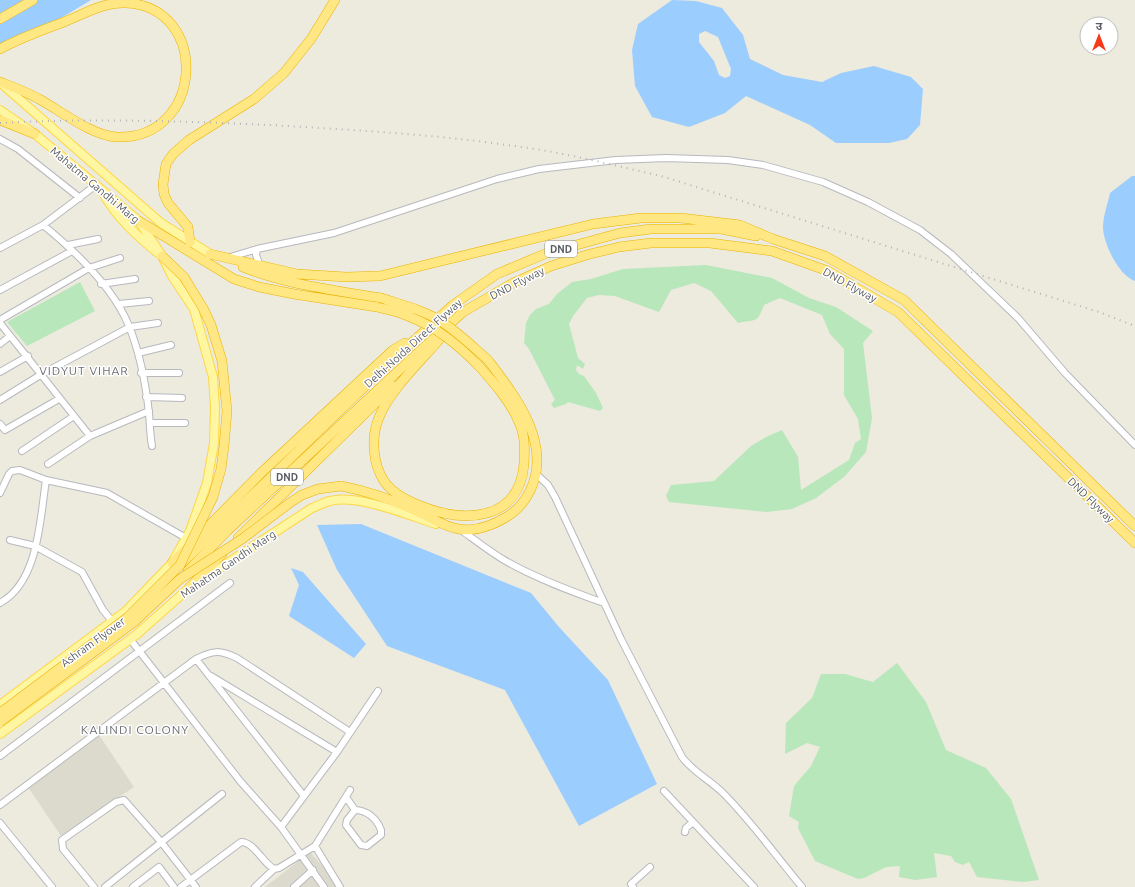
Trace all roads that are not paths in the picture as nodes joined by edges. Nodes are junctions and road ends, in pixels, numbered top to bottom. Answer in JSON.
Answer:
{"nodes":[{"id":1,"x":33,"y":0,"type":"edge"},
{"id":2,"x":335,"y":0,"type":"edge"},
{"id":3,"x":0,"y":19,"type":"edge"},
{"id":4,"x":0,"y":50,"type":"edge"},
{"id":5,"x":0,"y":82,"type":"edge"},
{"id":6,"x":0,"y":110,"type":"edge"},
{"id":7,"x":0,"y":120,"type":"edge"},
{"id":8,"x":35,"y":134,"type":"junction"},
{"id":9,"x":0,"y":139,"type":"edge"},
{"id":10,"x":99,"y":187,"type":"junction"},
{"id":11,"x":80,"y":198,"type":"junction"},
{"id":12,"x":139,"y":221,"type":"junction"},
{"id":13,"x":42,"y":225,"type":"junction"},
{"id":14,"x":98,"y":239,"type":"dead end"},
{"id":15,"x":773,"y":239,"type":"junction"},
{"id":16,"x":190,"y":242,"type":"junction"},
{"id":17,"x":68,"y":245,"type":"junction"},
{"id":18,"x":0,"y":248,"type":"edge"},
{"id":19,"x":257,"y":249,"type":"junction"},
{"id":20,"x":72,"y":251,"type":"junction"},
{"id":21,"x":210,"y":254,"type":"junction"},
{"id":22,"x":162,"y":256,"type":"junction"},
{"id":23,"x":120,"y":258,"type":"dead end"},
{"id":24,"x":227,"y":258,"type":"junction"},
{"id":25,"x":260,"y":266,"type":"junction"},
{"id":26,"x":89,"y":268,"type":"junction"},
{"id":27,"x":135,"y":279,"type":"dead end"},
{"id":28,"x":101,"y":284,"type":"junction"},
{"id":29,"x":0,"y":290,"type":"edge"},
{"id":30,"x":149,"y":301,"type":"dead end"},
{"id":31,"x":379,"y":303,"type":"junction"},
{"id":32,"x":119,"y":304,"type":"junction"},
{"id":33,"x":463,"y":312,"type":"junction"},
{"id":34,"x":0,"y":322,"type":"edge"},
{"id":35,"x":158,"y":323,"type":"dead end"},
{"id":36,"x":130,"y":327,"type":"junction"},
{"id":37,"x":422,"y":334,"type":"junction"},
{"id":38,"x":10,"y":336,"type":"junction"},
{"id":39,"x":0,"y":344,"type":"edge"},
{"id":40,"x":171,"y":345,"type":"dead end"},
{"id":41,"x":138,"y":353,"type":"junction"},
{"id":42,"x":28,"y":356,"type":"junction"},
{"id":43,"x":425,"y":356,"type":"junction"},
{"id":44,"x":0,"y":372,"type":"edge"},
{"id":45,"x":141,"y":373,"type":"junction"},
{"id":46,"x":179,"y":373,"type":"dead end"},
{"id":47,"x":42,"y":374,"type":"junction"},
{"id":48,"x":146,"y":397,"type":"junction"},
{"id":49,"x":182,"y":398,"type":"dead end"},
{"id":50,"x":59,"y":399,"type":"junction"},
{"id":51,"x":0,"y":400,"type":"edge"},
{"id":52,"x":149,"y":412,"type":"junction"},
{"id":53,"x":74,"y":416,"type":"junction"},
{"id":54,"x":150,"y":423,"type":"junction"},
{"id":55,"x":185,"y":423,"type":"dead end"},
{"id":56,"x":0,"y":424,"type":"edge"},
{"id":57,"x":90,"y":436,"type":"junction"},
{"id":58,"x":1135,"y":445,"type":"edge"},
{"id":59,"x":152,"y":446,"type":"dead end"},
{"id":60,"x":22,"y":451,"type":"dead end"},
{"id":61,"x":48,"y":464,"type":"dead end"},
{"id":62,"x":535,"y":473,"type":"junction"},
{"id":63,"x":46,"y":480,"type":"junction"},
{"id":64,"x":2,"y":482,"type":"edge"},
{"id":65,"x":0,"y":493,"type":"edge"},
{"id":66,"x":443,"y":525,"type":"junction"},
{"id":67,"x":1135,"y":526,"type":"edge"},
{"id":68,"x":461,"y":530,"type":"junction"},
{"id":69,"x":186,"y":538,"type":"junction"},
{"id":70,"x":10,"y":540,"type":"dead end"},
{"id":71,"x":1135,"y":543,"type":"edge"},
{"id":72,"x":35,"y":546,"type":"junction"},
{"id":73,"x":176,"y":564,"type":"junction"},
{"id":74,"x":180,"y":579,"type":"junction"},
{"id":75,"x":230,"y":583,"type":"dead end"},
{"id":76,"x":189,"y":588,"type":"junction"},
{"id":77,"x":0,"y":603,"type":"edge"},
{"id":78,"x":604,"y":603,"type":"junction"},
{"id":79,"x":112,"y":621,"type":"junction"},
{"id":80,"x":130,"y":639,"type":"junction"},
{"id":81,"x":139,"y":652,"type":"junction"},
{"id":82,"x":196,"y":659,"type":"junction"},
{"id":83,"x":208,"y":674,"type":"junction"},
{"id":84,"x":164,"y":683,"type":"junction"},
{"id":85,"x":378,"y":690,"type":"dead end"},
{"id":86,"x":16,"y":693,"type":"junction"},
{"id":87,"x":0,"y":705,"type":"edge"},
{"id":88,"x":30,"y":712,"type":"junction"},
{"id":89,"x":0,"y":713,"type":"edge"},
{"id":90,"x":0,"y":722,"type":"edge"},
{"id":91,"x":350,"y":732,"type":"junction"},
{"id":92,"x":0,"y":734,"type":"edge"},
{"id":93,"x":337,"y":752,"type":"junction"},
{"id":94,"x":0,"y":756,"type":"edge"},
{"id":95,"x":350,"y":790,"type":"dead end"},
{"id":96,"x":664,"y":791,"type":"dead end"},
{"id":97,"x":222,"y":794,"type":"dead end"},
{"id":98,"x":304,"y":796,"type":"junction"},
{"id":99,"x":346,"y":797,"type":"junction"},
{"id":100,"x":0,"y":805,"type":"edge"},
{"id":101,"x":355,"y":810,"type":"junction"},
{"id":102,"x":693,"y":822,"type":"junction"},
{"id":103,"x":0,"y":823,"type":"edge"},
{"id":104,"x":281,"y":827,"type":"junction"},
{"id":105,"x":685,"y":832,"type":"dead end"},
{"id":106,"x":162,"y":843,"type":"junction"},
{"id":107,"x":315,"y":846,"type":"junction"},
{"id":108,"x":301,"y":854,"type":"junction"},
{"id":109,"x":650,"y":867,"type":"dead end"},
{"id":110,"x":274,"y":869,"type":"junction"},
{"id":111,"x":313,"y":870,"type":"junction"},
{"id":112,"x":190,"y":880,"type":"junction"},
{"id":113,"x":52,"y":887,"type":"edge"},
{"id":114,"x":94,"y":887,"type":"edge"},
{"id":115,"x":105,"y":887,"type":"edge"},
{"id":116,"x":133,"y":887,"type":"edge"},
{"id":117,"x":174,"y":887,"type":"edge"},
{"id":118,"x":181,"y":887,"type":"edge"},
{"id":119,"x":196,"y":887,"type":"edge"},
{"id":120,"x":255,"y":887,"type":"edge"},
{"id":121,"x":294,"y":887,"type":"edge"},
{"id":122,"x":324,"y":887,"type":"edge"},
{"id":123,"x":340,"y":887,"type":"edge"},
{"id":124,"x":633,"y":887,"type":"edge"},
{"id":125,"x":754,"y":887,"type":"edge"},
{"id":126,"x":802,"y":887,"type":"edge"}],
"edges":[{"from":1,"to":3,"type":"highway"},
{"from":2,"to":16,"type":"highway"},
{"from":4,"to":5,"type":"highway"},
{"from":5,"to":16,"type":"main road","name":"Mahatma Gandhi Marg"},
{"from":6,"to":8,"type":"main road","name":"Mahatma Gandhi Marg"},
{"from":7,"to":8,"type":"highway"},
{"from":8,"to":10,"type":"main road","name":"Mahatma Gandhi Marg"},
{"from":9,"to":11,"type":"street"},
{"from":10,"to":11,"type":"street"},
{"from":10,"to":12,"type":"main road","name":"Mahatma Gandhi Marg"},
{"from":10,"to":22,"type":"main road"},
{"from":11,"to":13,"type":"street"},
{"from":12,"to":22,"type":"main road","name":"Mahatma Gandhi Marg"},
{"from":12,"to":31,"type":"highway"},
{"from":13,"to":17,"type":"street"},
{"from":13,"to":18,"type":"street"},
{"from":14,"to":17,"type":"street"},
{"from":15,"to":25,"type":"highway"},
{"from":15,"to":37,"type":"highway","name":"Delhi-Noida Direct Flyway","number":"DND"},
{"from":15,"to":67,"type":"highway","name":"DND Flyway"},
{"from":16,"to":21,"type":"main road","name":"Mahatma Gandhi Marg"},
{"from":17,"to":20,"type":"street"},
{"from":19,"to":24,"type":"street"},
{"from":19,"to":25,"type":"street"},
{"from":19,"to":58,"type":"street"},
{"from":20,"to":26,"type":"street"},
{"from":20,"to":29,"type":"street"},
{"from":21,"to":24,"type":"highway"},
{"from":21,"to":31,"type":"highway"},
{"from":22,"to":69,"type":"main road","name":"Mahatma Gandhi Marg"},
{"from":22,"to":73,"type":"highway","bridge":true},
{"from":23,"to":26,"type":"street"},
{"from":24,"to":25,"type":"highway"},
{"from":26,"to":28,"type":"street"},
{"from":26,"to":34,"type":"street"},
{"from":27,"to":28,"type":"street"},
{"from":28,"to":32,"type":"street"},
{"from":30,"to":32,"type":"street"},
{"from":31,"to":43,"type":"highway","bridge":true},
{"from":31,"to":62,"type":"highway","bridge":true},
{"from":32,"to":36,"type":"street"},
{"from":33,"to":43,"type":"highway"},
{"from":33,"to":71,"type":"highway","name":"DND Flyway"},
{"from":33,"to":74,"type":"highway","name":"Delhi-Noida Direct Flyway","number":"DND","bridge":true},
{"from":34,"to":38,"type":"street"},
{"from":35,"to":36,"type":"street"},
{"from":36,"to":41,"type":"street"},
{"from":36,"to":47,"type":"street"},
{"from":37,"to":73,"type":"highway","name":"Delhi-Noida Direct Flyway","number":"DND"},
{"from":37,"to":73,"type":"highway"},
{"from":38,"to":39,"type":"street"},
{"from":38,"to":42,"type":"street"},
{"from":40,"to":41,"type":"street"},
{"from":41,"to":45,"type":"street"},
{"from":42,"to":44,"type":"street"},
{"from":42,"to":47,"type":"street"},
{"from":43,"to":76,"type":"highway"},
{"from":45,"to":46,"type":"street"},
{"from":45,"to":48,"type":"street"},
{"from":47,"to":50,"type":"street"},
{"from":47,"to":51,"type":"street"},
{"from":48,"to":49,"type":"street"},
{"from":48,"to":52,"type":"street"},
{"from":50,"to":53,"type":"street"},
{"from":50,"to":56,"type":"street"},
{"from":52,"to":54,"type":"street"},
{"from":52,"to":57,"type":"street"},
{"from":53,"to":57,"type":"street"},
{"from":53,"to":60,"type":"street"},
{"from":54,"to":55,"type":"street"},
{"from":54,"to":59,"type":"street"},
{"from":57,"to":61,"type":"street"},
{"from":62,"to":68,"type":"highway"},
{"from":62,"to":78,"type":"street"},
{"from":63,"to":64,"type":"street"},
{"from":63,"to":69,"type":"street"},
{"from":63,"to":72,"type":"street"},
{"from":64,"to":65,"type":"street"},
{"from":66,"to":68,"type":"highway"},
{"from":66,"to":74,"type":"highway","bridge":true},
{"from":66,"to":76,"type":"main road","name":"Mahatma Gandhi Marg"},
{"from":68,"to":78,"type":"street"},
{"from":69,"to":73,"type":"main road","name":"Mahatma Gandhi Marg"},
{"from":70,"to":72,"type":"street"},
{"from":72,"to":77,"type":"street"},
{"from":72,"to":79,"type":"street"},
{"from":73,"to":79,"type":"main road","name":"Mahatma Gandhi Marg"},
{"from":73,"to":89,"type":"highway","name":"Ashram Flyover","bridge":true},
{"from":74,"to":90,"type":"highway","name":"Ashram Flyover","bridge":true},
{"from":75,"to":81,"type":"street"},
{"from":76,"to":80,"type":"main road","name":"Mahatma Gandhi Marg"},
{"from":78,"to":126,"type":"street"},
{"from":79,"to":86,"type":"main road","name":"Mahatma Gandhi Marg"},
{"from":80,"to":81,"type":"street"},
{"from":80,"to":88,"type":"main road","name":"Mahatma Gandhi Marg"},
{"from":81,"to":84,"type":"street"},
{"from":81,"to":94,"type":"street"},
{"from":82,"to":83,"type":"street"},
{"from":82,"to":84,"type":"street"},
{"from":82,"to":91,"type":"street"},
{"from":83,"to":93,"type":"street"},
{"from":83,"to":98,"type":"street"},
{"from":84,"to":100,"type":"street"},
{"from":84,"to":104,"type":"street"},
{"from":85,"to":91,"type":"street"},
{"from":86,"to":87,"type":"main road","name":"Mahatma Gandhi Marg"},
{"from":86,"to":88,"type":"main road"},
{"from":88,"to":92,"type":"main road","name":"Mahatma Gandhi Marg"},
{"from":91,"to":93,"type":"street"},
{"from":93,"to":98,"type":"street"},
{"from":95,"to":99,"type":"street"},
{"from":96,"to":102,"type":"street"},
{"from":97,"to":106,"type":"street"},
{"from":98,"to":104,"type":"street"},
{"from":99,"to":101,"type":"street"},
{"from":99,"to":107,"type":"street"},
{"from":101,"to":101,"type":"street"},
{"from":102,"to":105,"type":"street"},
{"from":102,"to":125,"type":"street"},
{"from":103,"to":113,"type":"street"},
{"from":104,"to":108,"type":"street"},
{"from":106,"to":112,"type":"street"},
{"from":106,"to":114,"type":"street"},
{"from":106,"to":115,"type":"street"},
{"from":107,"to":108,"type":"street"},
{"from":107,"to":123,"type":"street"},
{"from":108,"to":110,"type":"street"},
{"from":108,"to":111,"type":"street"},
{"from":109,"to":124,"type":"street"},
{"from":110,"to":112,"type":"street"},
{"from":110,"to":120,"type":"street"},
{"from":111,"to":121,"type":"street"},
{"from":111,"to":122,"type":"street"},
{"from":112,"to":118,"type":"street"},
{"from":112,"to":119,"type":"street"},
{"from":116,"to":117,"type":"street"}]}
